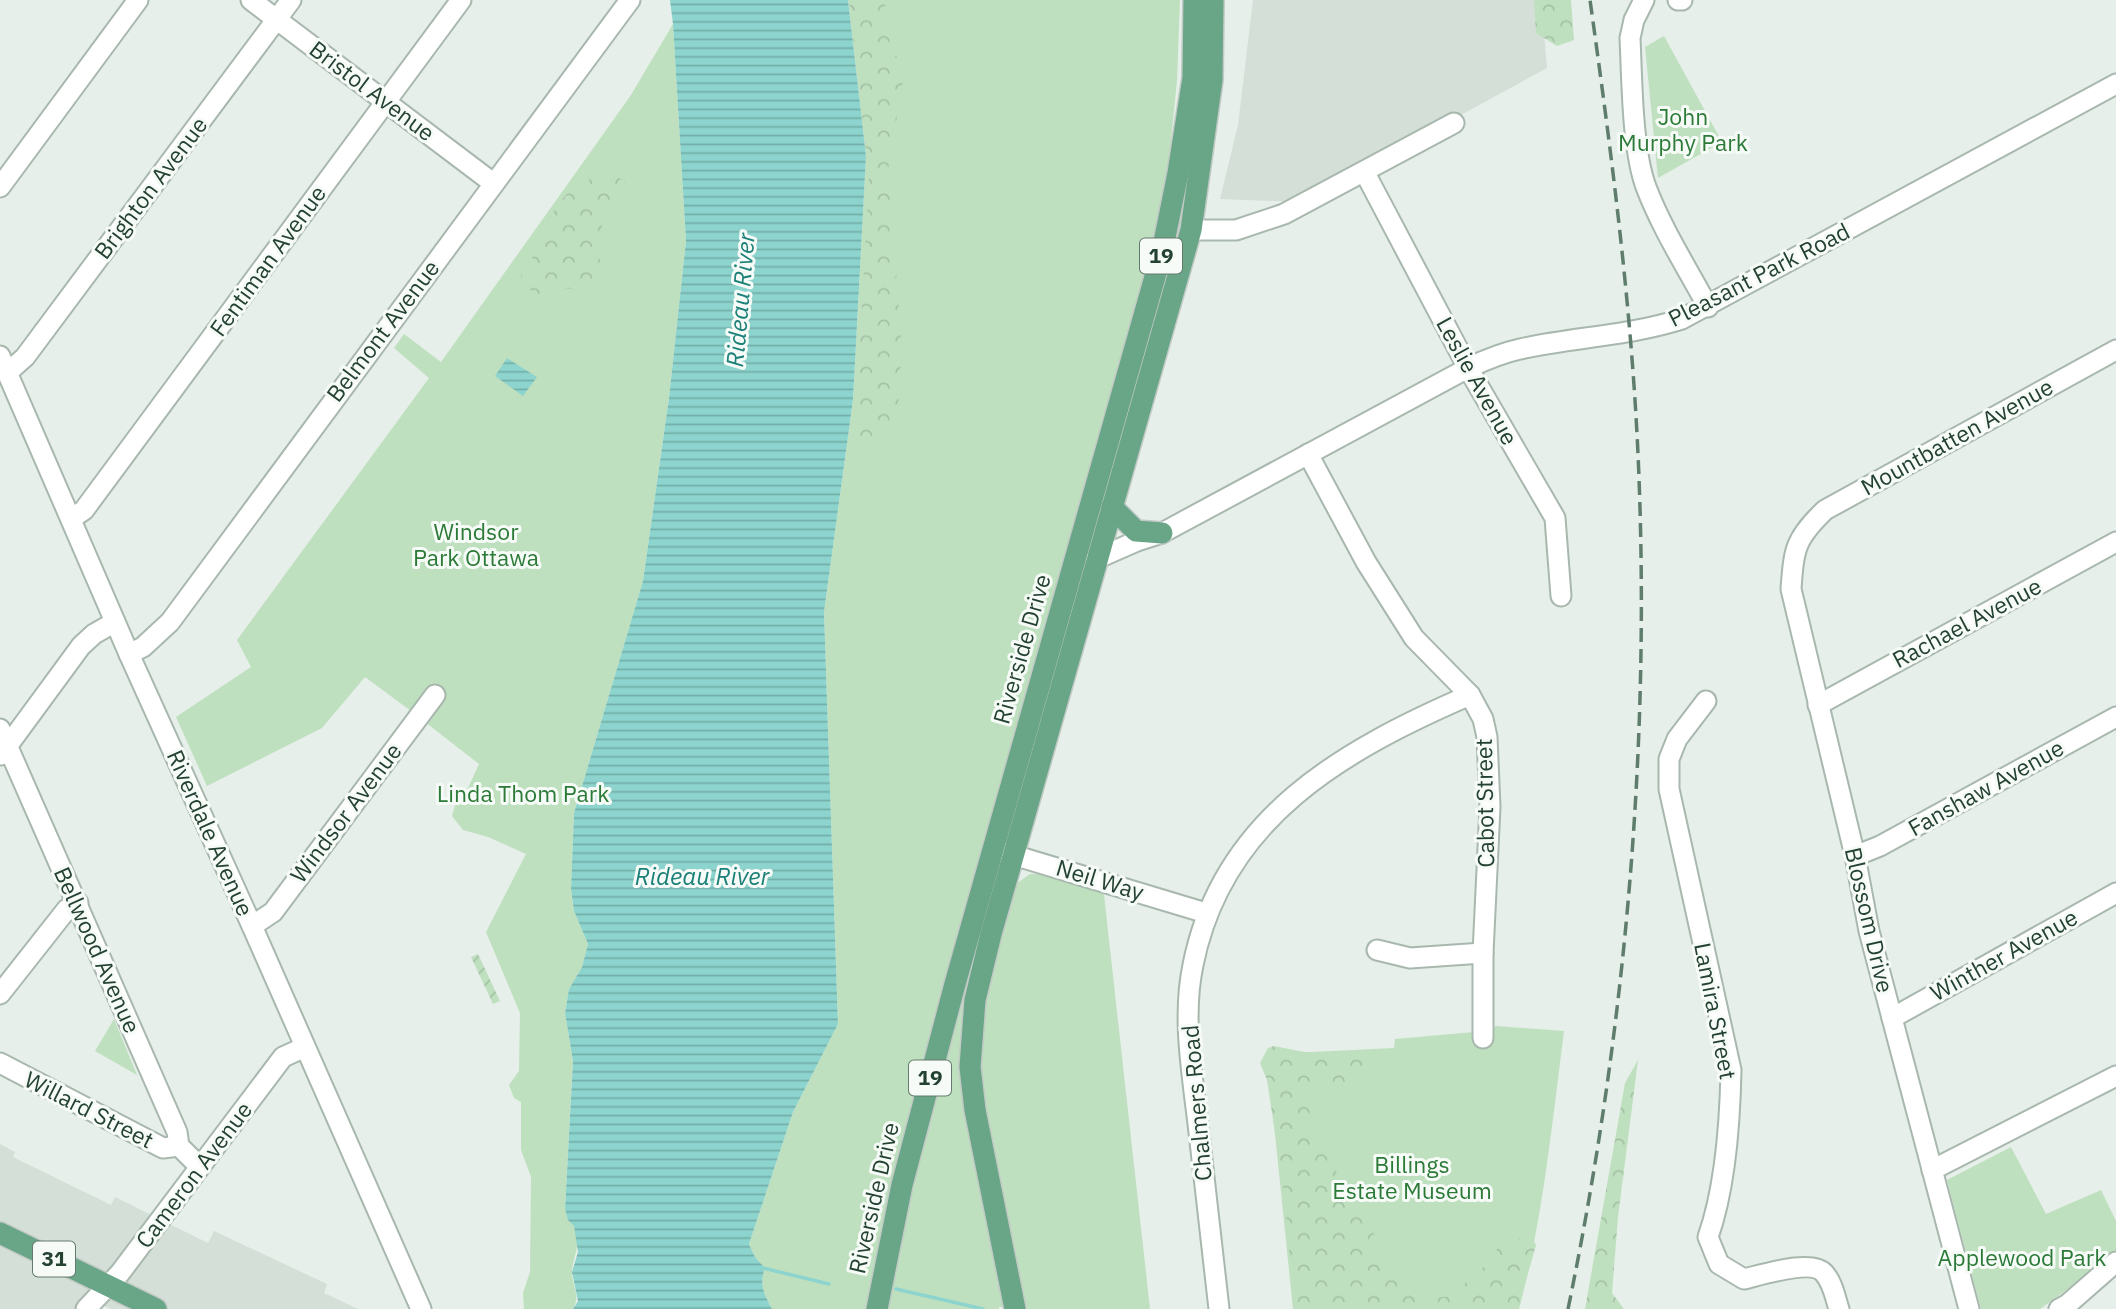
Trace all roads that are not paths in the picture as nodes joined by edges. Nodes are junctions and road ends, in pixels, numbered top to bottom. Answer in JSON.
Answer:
{"nodes":[{"id":1,"x":138,"y":0,"type":"edge"},
{"id":2,"x":251,"y":0,"type":"edge"},
{"id":3,"x":291,"y":0,"type":"edge"},
{"id":4,"x":461,"y":0,"type":"edge"},
{"id":5,"x":630,"y":0,"type":"edge"},
{"id":6,"x":1194,"y":0,"type":"edge"},
{"id":7,"x":1213,"y":0,"type":"edge"},
{"id":8,"x":1644,"y":0,"type":"edge"},
{"id":9,"x":278,"y":18,"type":"junction"},
{"id":10,"x":2116,"y":84,"type":"edge"},
{"id":11,"x":386,"y":101,"type":"junction"},
{"id":12,"x":1454,"y":123,"type":"dead end"},
{"id":13,"x":1365,"y":173,"type":"junction"},
{"id":14,"x":493,"y":183,"type":"junction"},
{"id":15,"x":0,"y":187,"type":"edge"},
{"id":16,"x":1191,"y":230,"type":"junction"},
{"id":17,"x":1708,"y":307,"type":"junction"},
{"id":18,"x":2116,"y":349,"type":"edge"},
{"id":19,"x":4,"y":364,"type":"edge"},
{"id":20,"x":1468,"y":368,"type":"junction"},
{"id":21,"x":1308,"y":454,"type":"junction"},
{"id":22,"x":1112,"y":507,"type":"junction"},
{"id":23,"x":71,"y":519,"type":"junction"},
{"id":24,"x":1803,"y":531,"type":"joint"},
{"id":25,"x":1162,"y":534,"type":"junction"},
{"id":26,"x":2116,"y":542,"type":"edge"},
{"id":27,"x":1087,"y":557,"type":"junction"},
{"id":28,"x":1561,"y":596,"type":"dead end"},
{"id":29,"x":115,"y":622,"type":"junction"},
{"id":30,"x":129,"y":654,"type":"junction"},
{"id":31,"x":435,"y":695,"type":"dead end"},
{"id":32,"x":1469,"y":695,"type":"junction"},
{"id":33,"x":1706,"y":701,"type":"dead end"},
{"id":34,"x":1818,"y":705,"type":"junction"},
{"id":35,"x":2116,"y":717,"type":"edge"},
{"id":36,"x":3,"y":744,"type":"edge"},
{"id":37,"x":992,"y":849,"type":"junction"},
{"id":38,"x":1014,"y":854,"type":"junction"},
{"id":39,"x":1855,"y":856,"type":"junction"},
{"id":40,"x":2116,"y":893,"type":"edge"},
{"id":41,"x":78,"y":903,"type":"junction"},
{"id":42,"x":1206,"y":913,"type":"junction"},
{"id":43,"x":252,"y":926,"type":"junction"},
{"id":44,"x":1377,"y":950,"type":"dead end"},
{"id":45,"x":1483,"y":953,"type":"junction"},
{"id":46,"x":0,"y":994,"type":"edge"},
{"id":47,"x":1892,"y":1017,"type":"junction"},
{"id":48,"x":1483,"y":1038,"type":"dead end"},
{"id":49,"x":305,"y":1047,"type":"junction"},
{"id":50,"x":0,"y":1063,"type":"edge"},
{"id":51,"x":2116,"y":1076,"type":"edge"},
{"id":52,"x":179,"y":1146,"type":"junction"},
{"id":53,"x":199,"y":1166,"type":"junction"},
{"id":54,"x":1932,"y":1170,"type":"junction"},
{"id":55,"x":0,"y":1233,"type":"edge"},
{"id":56,"x":2116,"y":1262,"type":"edge"},
{"id":57,"x":108,"y":1287,"type":"junction"},
{"id":58,"x":86,"y":1309,"type":"edge"},
{"id":59,"x":156,"y":1309,"type":"edge"},
{"id":60,"x":422,"y":1309,"type":"edge"},
{"id":61,"x":877,"y":1309,"type":"edge"},
{"id":62,"x":1015,"y":1309,"type":"edge"},
{"id":63,"x":1219,"y":1309,"type":"edge"},
{"id":64,"x":1839,"y":1309,"type":"edge"},
{"id":65,"x":1969,"y":1309,"type":"edge"},
{"id":66,"x":2059,"y":1309,"type":"edge"}],
"edges":[{"from":1,"to":15,"type":"street"},
{"from":2,"to":9,"type":"street","name":"Bristol Avenue"},
{"from":3,"to":9,"type":"street","name":"Brighton Avenue"},
{"from":4,"to":11,"type":"street","name":"Fentiman Avenue"},
{"from":5,"to":14,"type":"street","name":"Belmont Avenue"},
{"from":6,"to":27,"type":"main road","name":"Riverside Drive","number":"19"},
{"from":7,"to":16,"type":"main road","name":"Riverside Drive","number":"19"},
{"from":8,"to":17,"type":"street"},
{"from":9,"to":11,"type":"street","name":"Bristol Avenue"},
{"from":9,"to":19,"type":"street","name":"Brighton Avenue"},
{"from":10,"to":17,"type":"street","name":"Pleasant Park Road"},
{"from":11,"to":14,"type":"street","name":"Bristol Avenue"},
{"from":11,"to":23,"type":"street","name":"Fentiman Avenue"},
{"from":12,"to":13,"type":"street"},
{"from":13,"to":16,"type":"street"},
{"from":13,"to":20,"type":"street","name":"Leslie Avenue"},
{"from":14,"to":30,"type":"street","name":"Belmont Avenue"},
{"from":16,"to":22,"type":"main road","name":"Riverside Drive","number":"19"},
{"from":17,"to":20,"type":"street","name":"Pleasant Park Road"},
{"from":18,"to":24,"type":"street","name":"Mountbatten Avenue"},
{"from":19,"to":23,"type":"street","name":"Riverdale Avenue"},
{"from":20,"to":21,"type":"street","name":"Pleasant Park Road"},
{"from":20,"to":28,"type":"street","name":"Leslie Avenue"},
{"from":21,"to":25,"type":"street","name":"Pleasant Park Road"},
{"from":21,"to":32,"type":"street","name":"Cabot Street"},
{"from":22,"to":25,"type":"main road"},
{"from":22,"to":27,"type":"main road","name":"Riverside Drive","number":"19"},
{"from":23,"to":29,"type":"street","name":"Riverdale Avenue"},
{"from":24,"to":34,"type":"street","name":"Blossom Drive"},
{"from":25,"to":27,"type":"street","name":"Pleasant Park Road"},
{"from":26,"to":34,"type":"street","name":"Rachael Avenue"},
{"from":27,"to":37,"type":"main road","name":"Riverside Drive","number":"19"},
{"from":27,"to":38,"type":"main road","name":"Riverside Drive","number":"19"},
{"from":29,"to":30,"type":"street","name":"Riverdale Avenue"},
{"from":29,"to":36,"type":"street"},
{"from":30,"to":43,"type":"street","name":"Riverdale Avenue"},
{"from":31,"to":43,"type":"street","name":"Windsor Avenue"},
{"from":32,"to":42,"type":"street","name":"Chalmers Road"},
{"from":32,"to":45,"type":"street","name":"Cabot Street"},
{"from":33,"to":64,"type":"street","name":"Lamira Street"},
{"from":34,"to":39,"type":"street","name":"Blossom Drive"},
{"from":35,"to":39,"type":"street","name":"Fanshaw Avenue"},
{"from":36,"to":41,"type":"street","name":"Bellwood Avenue"},
{"from":37,"to":38,"type":"street","name":"Neil Way"},
{"from":37,"to":61,"type":"main road","name":"Riverside Drive","number":"19"},
{"from":38,"to":42,"type":"street","name":"Neil Way"},
{"from":38,"to":62,"type":"main road","name":"Riverside Drive","number":"19"},
{"from":39,"to":47,"type":"street","name":"Blossom Drive"},
{"from":40,"to":47,"type":"street","name":"Winther Avenue"},
{"from":41,"to":46,"type":"street"},
{"from":41,"to":52,"type":"street","name":"Bellwood Avenue"},
{"from":42,"to":63,"type":"street","name":"Chalmers Road"},
{"from":43,"to":49,"type":"street","name":"Riverdale Avenue"},
{"from":44,"to":45,"type":"street"},
{"from":45,"to":48,"type":"street","name":"Cabot Street"},
{"from":47,"to":54,"type":"street","name":"Blossom Drive"},
{"from":49,"to":53,"type":"street","name":"Cameron Avenue"},
{"from":49,"to":60,"type":"street","name":"Riverdale Avenue"},
{"from":50,"to":52,"type":"street","name":"Willard Street"},
{"from":51,"to":54,"type":"street"},
{"from":52,"to":53,"type":"street","name":"Bellwood Avenue"},
{"from":53,"to":57,"type":"street","name":"Cameron Avenue"},
{"from":54,"to":65,"type":"street","name":"Blossom Drive"},
{"from":55,"to":57,"type":"main road","number":"31"},
{"from":56,"to":66,"type":"street"},
{"from":57,"to":58,"type":"street","name":"Cameron Avenue"},
{"from":57,"to":59,"type":"main road","number":"31"}]}
